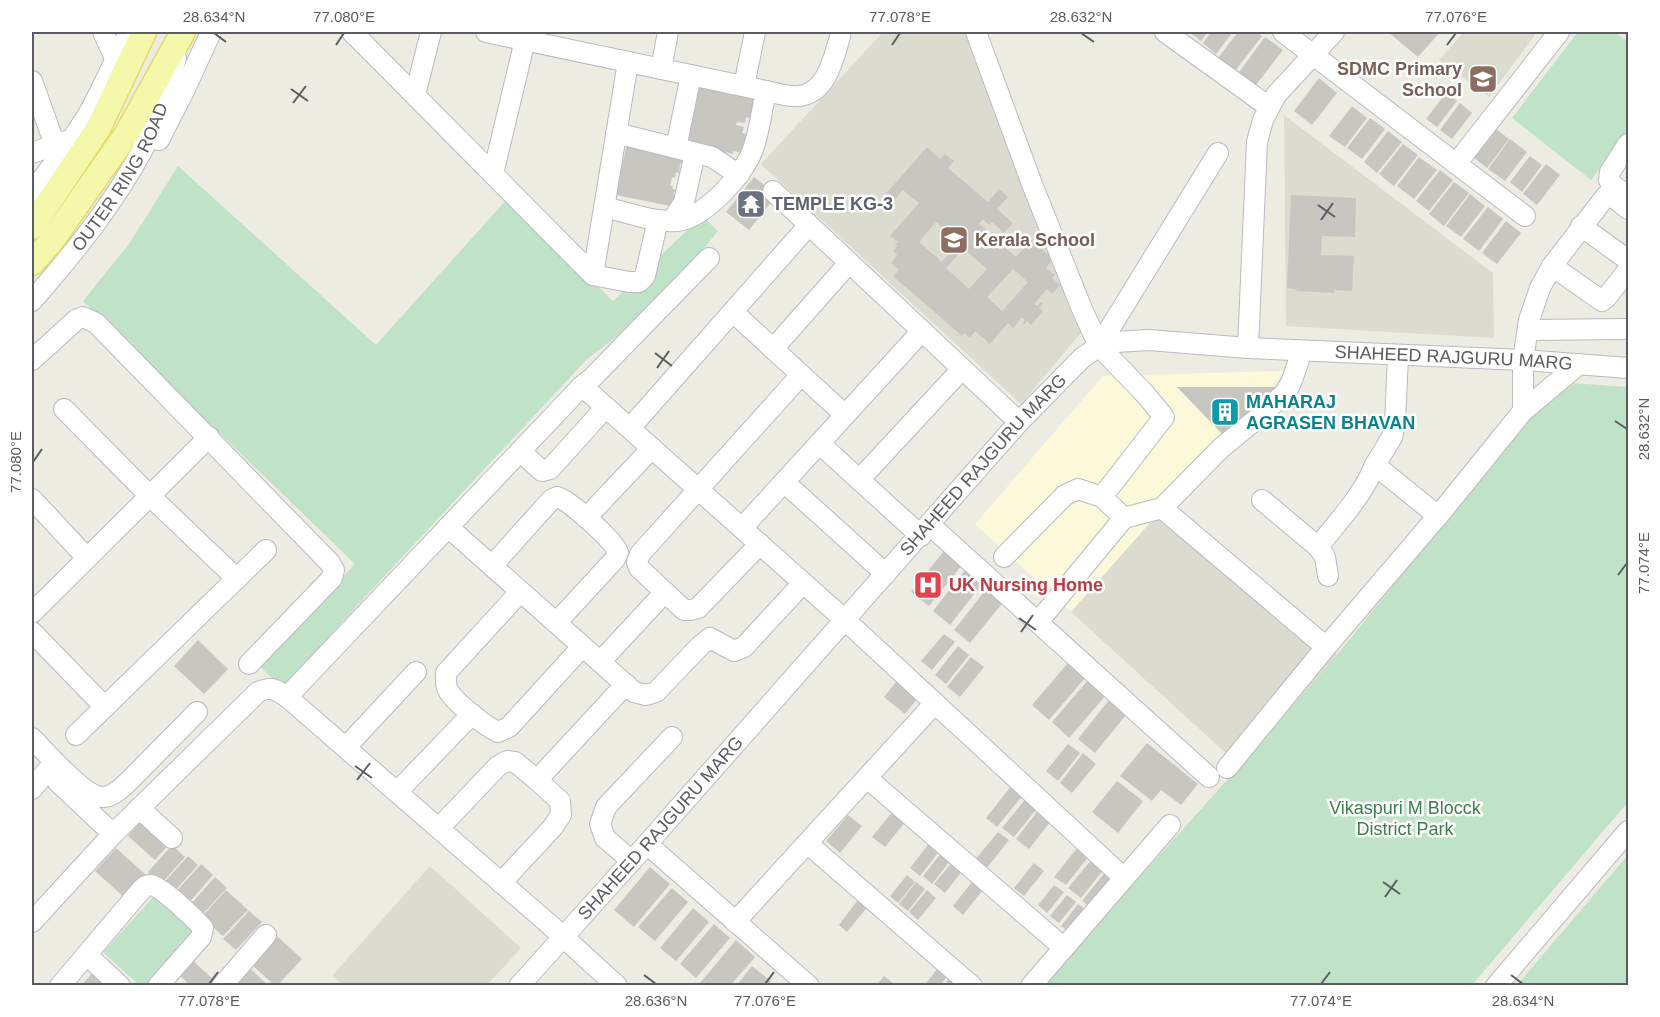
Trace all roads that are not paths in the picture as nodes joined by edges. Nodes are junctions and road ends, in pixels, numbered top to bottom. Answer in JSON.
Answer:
{"nodes":[{"id":1,"x":103,"y":32,"type":"edge"},
{"id":2,"x":130,"y":32,"type":"edge"},
{"id":3,"x":144,"y":32,"type":"edge"},
{"id":4,"x":211,"y":32,"type":"edge"},
{"id":5,"x":352,"y":32,"type":"edge"},
{"id":6,"x":431,"y":32,"type":"edge"},
{"id":7,"x":486,"y":32,"type":"edge"},
{"id":8,"x":668,"y":32,"type":"edge"},
{"id":9,"x":755,"y":32,"type":"edge"},
{"id":10,"x":976,"y":32,"type":"edge"},
{"id":11,"x":1165,"y":32,"type":"edge"},
{"id":12,"x":1283,"y":32,"type":"edge"},
{"id":13,"x":1334,"y":32,"type":"edge"},
{"id":14,"x":1559,"y":32,"type":"edge"},
{"id":15,"x":182,"y":34,"type":"edge"},
{"id":16,"x":840,"y":37,"type":"dead end"},
{"id":17,"x":525,"y":40,"type":"junction"},
{"id":18,"x":1313,"y":54,"type":"junction"},
{"id":19,"x":115,"y":58,"type":"junction"},
{"id":20,"x":628,"y":62,"type":"junction"},
{"id":21,"x":661,"y":69,"type":"junction"},
{"id":22,"x":691,"y":75,"type":"junction"},
{"id":23,"x":32,"y":81,"type":"edge"},
{"id":24,"x":744,"y":86,"type":"junction"},
{"id":25,"x":766,"y":91,"type":"junction"},
{"id":26,"x":415,"y":95,"type":"junction"},
{"id":27,"x":1272,"y":101,"type":"junction"},
{"id":28,"x":616,"y":133,"type":"junction"},
{"id":29,"x":63,"y":142,"type":"junction"},
{"id":30,"x":1629,"y":144,"type":"edge"},
{"id":31,"x":685,"y":150,"type":"junction"},
{"id":32,"x":32,"y":153,"type":"edge"},
{"id":33,"x":153,"y":153,"type":"dead end"},
{"id":34,"x":1218,"y":153,"type":"dead end"},
{"id":35,"x":1456,"y":164,"type":"junction"},
{"id":36,"x":493,"y":174,"type":"junction"},
{"id":37,"x":739,"y":175,"type":"junction"},
{"id":38,"x":773,"y":191,"type":"dead end"},
{"id":39,"x":32,"y":192,"type":"edge"},
{"id":40,"x":1629,"y":196,"type":"edge"},
{"id":41,"x":604,"y":207,"type":"junction"},
{"id":42,"x":1629,"y":209,"type":"edge"},
{"id":43,"x":1525,"y":216,"type":"dead end"},
{"id":44,"x":665,"y":220,"type":"junction"},
{"id":45,"x":809,"y":225,"type":"junction"},
{"id":46,"x":1581,"y":226,"type":"junction"},
{"id":47,"x":32,"y":227,"type":"edge"},
{"id":48,"x":709,"y":258,"type":"dead end"},
{"id":49,"x":1629,"y":260,"type":"edge"},
{"id":50,"x":32,"y":263,"type":"edge"},
{"id":51,"x":849,"y":263,"type":"junction"},
{"id":52,"x":1552,"y":266,"type":"junction"},
{"id":53,"x":1629,"y":270,"type":"edge"},
{"id":54,"x":593,"y":275,"type":"junction"},
{"id":55,"x":32,"y":301,"type":"edge"},
{"id":56,"x":733,"y":312,"type":"junction"},
{"id":57,"x":1629,"y":329,"type":"edge"},
{"id":58,"x":1528,"y":330,"type":"junction"},
{"id":59,"x":922,"y":331,"type":"junction"},
{"id":60,"x":1099,"y":346,"type":"junction"},
{"id":61,"x":1248,"y":348,"type":"junction"},
{"id":62,"x":773,"y":349,"type":"junction"},
{"id":63,"x":1302,"y":351,"type":"junction"},
{"id":64,"x":1398,"y":355,"type":"junction"},
{"id":65,"x":32,"y":360,"type":"edge"},
{"id":66,"x":1523,"y":360,"type":"junction"},
{"id":67,"x":1579,"y":364,"type":"junction"},
{"id":68,"x":1629,"y":368,"type":"edge"},
{"id":69,"x":962,"y":369,"type":"junction"},
{"id":70,"x":801,"y":375,"type":"junction"},
{"id":71,"x":582,"y":386,"type":"junction"},
{"id":72,"x":606,"y":407,"type":"junction"},
{"id":73,"x":64,"y":409,"type":"dead end"},
{"id":74,"x":1523,"y":411,"type":"junction"},
{"id":75,"x":845,"y":415,"type":"junction"},
{"id":76,"x":1019,"y":422,"type":"junction"},
{"id":77,"x":630,"y":428,"type":"junction"},
{"id":78,"x":209,"y":438,"type":"junction"},
{"id":79,"x":819,"y":443,"type":"junction"},
{"id":80,"x":652,"y":448,"type":"junction"},
{"id":81,"x":520,"y":451,"type":"junction"},
{"id":82,"x":1375,"y":465,"type":"junction"},
{"id":83,"x":860,"y":480,"type":"junction"},
{"id":84,"x":783,"y":482,"type":"junction"},
{"id":85,"x":699,"y":490,"type":"junction"},
{"id":86,"x":150,"y":496,"type":"junction"},
{"id":87,"x":1101,"y":497,"type":"junction"},
{"id":88,"x":32,"y":499,"type":"edge"},
{"id":89,"x":1262,"y":500,"type":"dead end"},
{"id":90,"x":1162,"y":508,"type":"junction"},
{"id":91,"x":1438,"y":516,"type":"junction"},
{"id":92,"x":586,"y":518,"type":"junction"},
{"id":93,"x":1124,"y":518,"type":"junction"},
{"id":94,"x":448,"y":527,"type":"junction"},
{"id":95,"x":742,"y":528,"type":"junction"},
{"id":96,"x":925,"y":530,"type":"junction"},
{"id":97,"x":759,"y":544,"type":"junction"},
{"id":98,"x":1317,"y":547,"type":"junction"},
{"id":99,"x":266,"y":550,"type":"dead end"},
{"id":100,"x":1005,"y":556,"type":"dead end"},
{"id":101,"x":87,"y":558,"type":"junction"},
{"id":102,"x":492,"y":566,"type":"junction"},
{"id":103,"x":886,"y":574,"type":"junction"},
{"id":104,"x":1328,"y":576,"type":"dead end"},
{"id":105,"x":237,"y":579,"type":"junction"},
{"id":106,"x":803,"y":583,"type":"junction"},
{"id":107,"x":520,"y":592,"type":"junction"},
{"id":108,"x":665,"y":592,"type":"junction"},
{"id":109,"x":32,"y":613,"type":"edge"},
{"id":110,"x":845,"y":620,"type":"junction"},
{"id":111,"x":1038,"y":622,"type":"junction"},
{"id":112,"x":556,"y":623,"type":"junction"},
{"id":113,"x":32,"y":632,"type":"edge"},
{"id":114,"x":582,"y":647,"type":"junction"},
{"id":115,"x":1326,"y":647,"type":"junction"},
{"id":116,"x":600,"y":662,"type":"junction"},
{"id":117,"x":249,"y":664,"type":"dead end"},
{"id":118,"x":416,"y":672,"type":"dead end"},
{"id":119,"x":626,"y":684,"type":"junction"},
{"id":120,"x":287,"y":697,"type":"junction"},
{"id":121,"x":935,"y":703,"type":"junction"},
{"id":122,"x":105,"y":707,"type":"junction"},
{"id":123,"x":197,"y":712,"type":"dead end"},
{"id":124,"x":472,"y":714,"type":"junction"},
{"id":125,"x":76,"y":735,"type":"dead end"},
{"id":126,"x":672,"y":737,"type":"dead end"},
{"id":127,"x":32,"y":738,"type":"edge"},
{"id":128,"x":346,"y":747,"type":"junction"},
{"id":129,"x":32,"y":756,"type":"edge"},
{"id":130,"x":47,"y":771,"type":"junction"},
{"id":131,"x":867,"y":778,"type":"junction"},
{"id":132,"x":537,"y":780,"type":"junction"},
{"id":133,"x":32,"y":789,"type":"edge"},
{"id":134,"x":397,"y":792,"type":"junction"},
{"id":135,"x":140,"y":808,"type":"junction"},
{"id":136,"x":1170,"y":825,"type":"dead end"},
{"id":137,"x":439,"y":828,"type":"junction"},
{"id":138,"x":1629,"y":831,"type":"edge"},
{"id":139,"x":112,"y":834,"type":"junction"},
{"id":140,"x":172,"y":838,"type":"dead end"},
{"id":141,"x":807,"y":843,"type":"junction"},
{"id":142,"x":647,"y":844,"type":"junction"},
{"id":143,"x":632,"y":861,"type":"junction"},
{"id":144,"x":1124,"y":878,"type":"junction"},
{"id":145,"x":501,"y":883,"type":"junction"},
{"id":146,"x":32,"y":922,"type":"edge"},
{"id":147,"x":735,"y":922,"type":"junction"},
{"id":148,"x":266,"y":935,"type":"dead end"},
{"id":149,"x":564,"y":937,"type":"junction"},
{"id":150,"x":1064,"y":948,"type":"junction"},
{"id":151,"x":87,"y":955,"type":"junction"},
{"id":152,"x":60,"y":986,"type":"edge"},
{"id":153,"x":120,"y":986,"type":"edge"},
{"id":154,"x":158,"y":986,"type":"edge"},
{"id":155,"x":222,"y":986,"type":"edge"},
{"id":156,"x":519,"y":986,"type":"edge"},
{"id":157,"x":617,"y":986,"type":"edge"},
{"id":158,"x":809,"y":986,"type":"edge"},
{"id":159,"x":972,"y":986,"type":"edge"},
{"id":160,"x":1031,"y":986,"type":"edge"},
{"id":161,"x":1496,"y":986,"type":"edge"}],
"edges":[{"from":1,"to":19,"type":"street"},
{"from":2,"to":19,"type":"street"},
{"from":3,"to":47,"type":"main road"},
{"from":4,"to":33,"type":"street"},
{"from":5,"to":26,"type":"street"},
{"from":6,"to":26,"type":"street"},
{"from":7,"to":17,"type":"street"},
{"from":8,"to":21,"type":"street"},
{"from":9,"to":24,"type":"street"},
{"from":10,"to":60,"type":"street"},
{"from":11,"to":27,"type":"street"},
{"from":12,"to":18,"type":"street"},
{"from":13,"to":18,"type":"street"},
{"from":14,"to":35,"type":"street"},
{"from":15,"to":50,"type":"main road","name":"OUTER RING ROAD"},
{"from":15,"to":55,"type":"street","name":"OUTER RING ROAD"},
{"from":16,"to":25,"type":"street"},
{"from":17,"to":20,"type":"street"},
{"from":17,"to":36,"type":"street"},
{"from":18,"to":27,"type":"street"},
{"from":18,"to":35,"type":"street"},
{"from":19,"to":29,"type":"street"},
{"from":20,"to":21,"type":"street"},
{"from":20,"to":28,"type":"street"},
{"from":21,"to":22,"type":"street"},
{"from":22,"to":24,"type":"street"},
{"from":22,"to":31,"type":"street"},
{"from":23,"to":29,"type":"street"},
{"from":24,"to":25,"type":"street"},
{"from":25,"to":37,"type":"street"},
{"from":26,"to":36,"type":"street"},
{"from":27,"to":61,"type":"street"},
{"from":28,"to":31,"type":"street"},
{"from":28,"to":41,"type":"street"},
{"from":29,"to":32,"type":"street"},
{"from":29,"to":39,"type":"street"},
{"from":30,"to":40,"type":"street"},
{"from":31,"to":37,"type":"street"},
{"from":31,"to":44,"type":"street"},
{"from":34,"to":60,"type":"street"},
{"from":35,"to":43,"type":"street"},
{"from":36,"to":54,"type":"street"},
{"from":37,"to":44,"type":"street"},
{"from":38,"to":45,"type":"street"},
{"from":41,"to":44,"type":"street"},
{"from":41,"to":54,"type":"street"},
{"from":42,"to":46,"type":"street"},
{"from":44,"to":54,"type":"street"},
{"from":45,"to":51,"type":"street"},
{"from":45,"to":56,"type":"street"},
{"from":46,"to":49,"type":"street"},
{"from":46,"to":52,"type":"street"},
{"from":48,"to":71,"type":"street"},
{"from":51,"to":59,"type":"street"},
{"from":51,"to":62,"type":"street"},
{"from":52,"to":53,"type":"street"},
{"from":52,"to":58,"type":"street"},
{"from":56,"to":62,"type":"street"},
{"from":56,"to":77,"type":"street"},
{"from":57,"to":58,"type":"street"},
{"from":58,"to":66,"type":"street"},
{"from":59,"to":69,"type":"street"},
{"from":59,"to":75,"type":"street"},
{"from":60,"to":61,"type":"street","name":"SHAHEED RAJGURU MARG"},
{"from":60,"to":76,"type":"street","name":"SHAHEED RAJGURU MARG"},
{"from":60,"to":87,"type":"street"},
{"from":61,"to":63,"type":"street","name":"SHAHEED RAJGURU MARG"},
{"from":62,"to":70,"type":"street"},
{"from":63,"to":64,"type":"street","name":"SHAHEED RAJGURU MARG"},
{"from":63,"to":90,"type":"street"},
{"from":64,"to":66,"type":"street","name":"SHAHEED RAJGURU MARG"},
{"from":64,"to":82,"type":"street"},
{"from":65,"to":78,"type":"street"},
{"from":66,"to":67,"type":"street","name":"SHAHEED RAJGURU MARG"},
{"from":66,"to":74,"type":"street"},
{"from":67,"to":68,"type":"street","name":"SHAHEED RAJGURU MARG"},
{"from":67,"to":74,"type":"street"},
{"from":69,"to":76,"type":"street"},
{"from":69,"to":83,"type":"street"},
{"from":70,"to":75,"type":"street"},
{"from":70,"to":85,"type":"street"},
{"from":71,"to":72,"type":"street"},
{"from":71,"to":81,"type":"street"},
{"from":72,"to":77,"type":"street"},
{"from":72,"to":81,"type":"street"},
{"from":73,"to":86,"type":"street"},
{"from":74,"to":91,"type":"street"},
{"from":75,"to":79,"type":"street"},
{"from":76,"to":96,"type":"street","name":"SHAHEED RAJGURU MARG"},
{"from":77,"to":80,"type":"street"},
{"from":78,"to":86,"type":"street"},
{"from":78,"to":117,"type":"street"},
{"from":79,"to":83,"type":"street"},
{"from":79,"to":84,"type":"street"},
{"from":80,"to":85,"type":"street"},
{"from":80,"to":92,"type":"street"},
{"from":81,"to":94,"type":"street"},
{"from":82,"to":91,"type":"street"},
{"from":82,"to":98,"type":"street"},
{"from":83,"to":96,"type":"street"},
{"from":84,"to":95,"type":"street"},
{"from":84,"to":103,"type":"street"},
{"from":85,"to":95,"type":"street"},
{"from":85,"to":108,"type":"street"},
{"from":86,"to":101,"type":"street"},
{"from":86,"to":105,"type":"street"},
{"from":87,"to":93,"type":"street"},
{"from":87,"to":100,"type":"street"},
{"from":88,"to":101,"type":"street"},
{"from":89,"to":98,"type":"street"},
{"from":90,"to":93,"type":"street"},
{"from":90,"to":115,"type":"street"},
{"from":91,"to":115,"type":"street"},
{"from":92,"to":102,"type":"street"},
{"from":92,"to":112,"type":"street"},
{"from":93,"to":111,"type":"street"},
{"from":94,"to":102,"type":"street"},
{"from":94,"to":120,"type":"street"},
{"from":95,"to":97,"type":"street"},
{"from":96,"to":103,"type":"street","name":"SHAHEED RAJGURU MARG"},
{"from":96,"to":111,"type":"street"},
{"from":97,"to":106,"type":"street"},
{"from":97,"to":108,"type":"street"},
{"from":98,"to":104,"type":"street"},
{"from":99,"to":105,"type":"street"},
{"from":101,"to":109,"type":"street"},
{"from":102,"to":107,"type":"street"},
{"from":103,"to":110,"type":"street","name":"SHAHEED RAJGURU MARG"},
{"from":105,"to":122,"type":"street"},
{"from":106,"to":110,"type":"street"},
{"from":106,"to":119,"type":"street"},
{"from":107,"to":112,"type":"street"},
{"from":107,"to":124,"type":"street"},
{"from":108,"to":116,"type":"street"},
{"from":110,"to":121,"type":"street"},
{"from":110,"to":142,"type":"street","name":"SHAHEED RAJGURU MARG"},
{"from":111,"to":115,"type":"street"},
{"from":112,"to":114,"type":"street"},
{"from":113,"to":122,"type":"street"},
{"from":114,"to":116,"type":"street"},
{"from":114,"to":124,"type":"street"},
{"from":116,"to":119,"type":"street"},
{"from":118,"to":128,"type":"street"},
{"from":119,"to":132,"type":"street"},
{"from":120,"to":128,"type":"street"},
{"from":120,"to":135,"type":"street"},
{"from":121,"to":131,"type":"street"},
{"from":121,"to":144,"type":"street"},
{"from":122,"to":125,"type":"street"},
{"from":123,"to":127,"type":"street"},
{"from":124,"to":134,"type":"street"},
{"from":126,"to":143,"type":"street"},
{"from":128,"to":134,"type":"street"},
{"from":129,"to":130,"type":"street"},
{"from":130,"to":133,"type":"street"},
{"from":130,"to":139,"type":"street"},
{"from":131,"to":141,"type":"street"},
{"from":131,"to":150,"type":"street"},
{"from":132,"to":137,"type":"street"},
{"from":132,"to":145,"type":"street"},
{"from":134,"to":137,"type":"street"},
{"from":135,"to":139,"type":"street"},
{"from":135,"to":140,"type":"street"},
{"from":136,"to":144,"type":"street"},
{"from":137,"to":145,"type":"street"},
{"from":138,"to":161,"type":"street"},
{"from":139,"to":146,"type":"street"},
{"from":141,"to":147,"type":"street"},
{"from":141,"to":159,"type":"street"},
{"from":142,"to":143,"type":"street","name":"SHAHEED RAJGURU MARG"},
{"from":142,"to":147,"type":"street"},
{"from":143,"to":149,"type":"street","name":"SHAHEED RAJGURU MARG"},
{"from":144,"to":150,"type":"street"},
{"from":145,"to":149,"type":"street"},
{"from":147,"to":158,"type":"street"},
{"from":148,"to":155,"type":"street"},
{"from":149,"to":156,"type":"street","name":"SHAHEED RAJGURU MARG"},
{"from":149,"to":157,"type":"street"},
{"from":150,"to":160,"type":"street"},
{"from":151,"to":152,"type":"street"},
{"from":151,"to":153,"type":"street"},
{"from":151,"to":154,"type":"street"}]}
